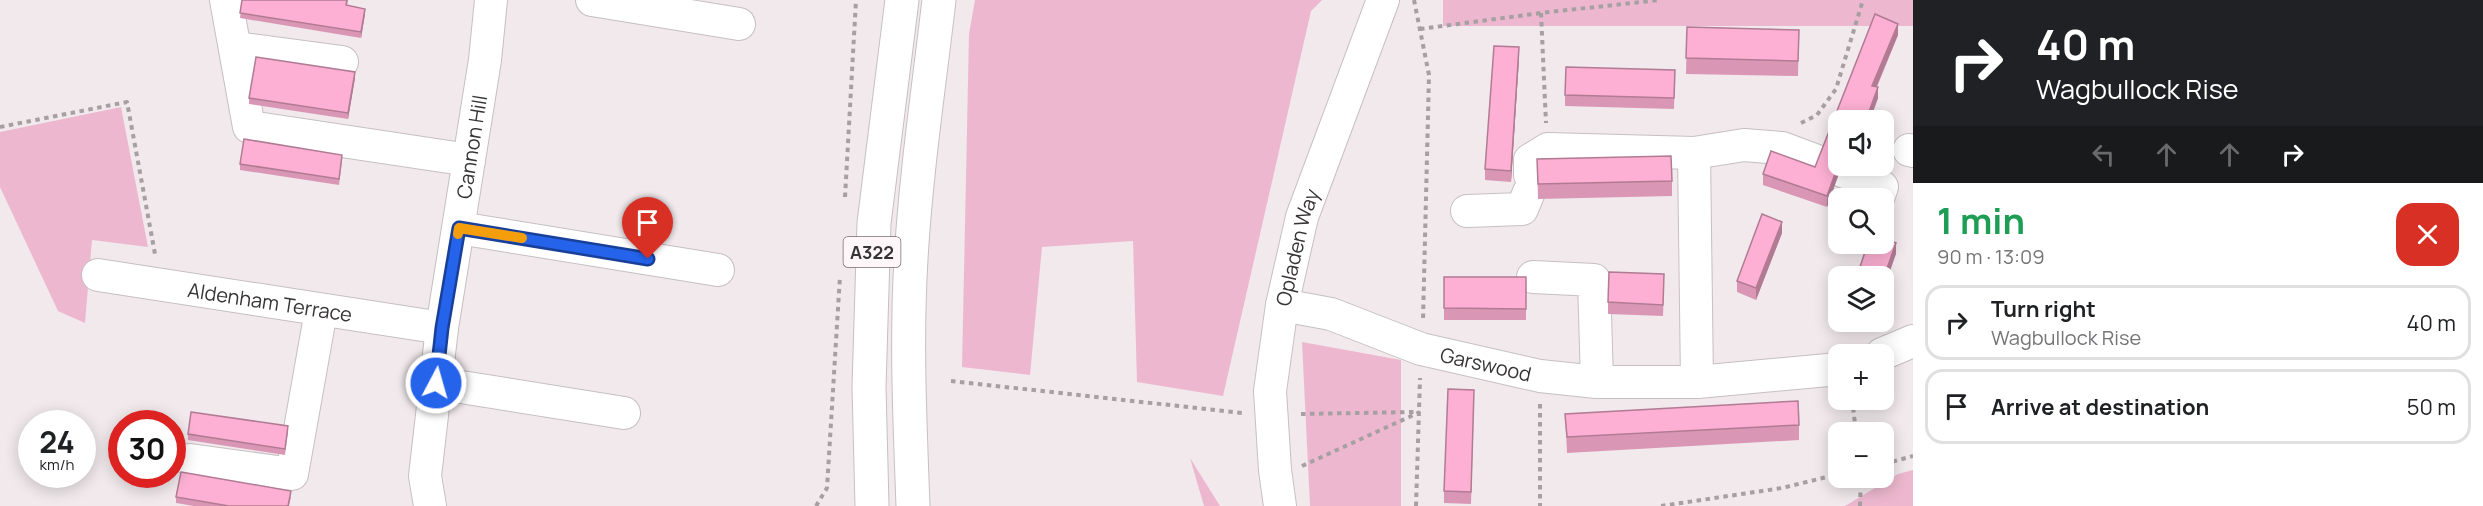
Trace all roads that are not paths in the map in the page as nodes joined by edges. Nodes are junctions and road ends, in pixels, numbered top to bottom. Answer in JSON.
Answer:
{"nodes":[{"id":1,"x":226,"y":0,"type":"edge"},
{"id":2,"x":491,"y":0,"type":"edge"},
{"id":3,"x":592,"y":0,"type":"edge"},
{"id":4,"x":902,"y":0,"type":"edge"},
{"id":5,"x":939,"y":0,"type":"edge"},
{"id":6,"x":1383,"y":0,"type":"edge"},
{"id":7,"x":739,"y":24,"type":"dead end"},
{"id":8,"x":235,"y":48,"type":"junction"},
{"id":9,"x":342,"y":62,"type":"dead end"},
{"id":10,"x":1694,"y":153,"type":"junction"},
{"id":11,"x":469,"y":160,"type":"junction"},
{"id":12,"x":1882,"y":188,"type":"edge"},
{"id":13,"x":1467,"y":211,"type":"dead end"},
{"id":14,"x":459,"y":228,"type":"junction"},
{"id":15,"x":718,"y":270,"type":"dead end"},
{"id":16,"x":98,"y":275,"type":"dead end"},
{"id":17,"x":1533,"y":277,"type":"dead end"},
{"id":18,"x":1281,"y":305,"type":"junction"},
{"id":19,"x":321,"y":311,"type":"junction"},
{"id":20,"x":442,"y":328,"type":"junction"},
{"id":21,"x":1913,"y":341,"type":"edge"},
{"id":22,"x":1894,"y":349,"type":"edge"},
{"id":23,"x":1828,"y":370,"type":"edge"},
{"id":24,"x":1597,"y":382,"type":"junction"},
{"id":25,"x":1697,"y":382,"type":"junction"},
{"id":26,"x":436,"y":383,"type":"junction"},
{"id":27,"x":624,"y":413,"type":"dead end"},
{"id":28,"x":190,"y":460,"type":"dead end"},
{"id":29,"x":912,"y":470,"type":"junction"},
{"id":30,"x":430,"y":506,"type":"edge"},
{"id":31,"x":872,"y":506,"type":"edge"},
{"id":32,"x":913,"y":506,"type":"edge"},
{"id":33,"x":928,"y":506,"type":"edge"},
{"id":34,"x":1280,"y":506,"type":"edge"}],
"edges":[{"from":1,"to":8,"type":"street"},
{"from":2,"to":11,"type":"street","name":"Cannon Hill"},
{"from":3,"to":7,"type":"street"},
{"from":4,"to":31,"type":"highway","number":"A322"},
{"from":5,"to":29,"type":"highway","number":"A322"},
{"from":6,"to":18,"type":"street","name":"Opladen Way"},
{"from":8,"to":9,"type":"street"},
{"from":8,"to":11,"type":"street"},
{"from":10,"to":12,"type":"street"},
{"from":10,"to":13,"type":"street"},
{"from":10,"to":25,"type":"street"},
{"from":11,"to":14,"type":"street","name":"Cannon Hill"},
{"from":14,"to":15,"type":"street"},
{"from":14,"to":20,"type":"street","name":"Cannon Hill"},
{"from":16,"to":19,"type":"street","name":"Aldenham Terrace"},
{"from":17,"to":24,"type":"street"},
{"from":18,"to":24,"type":"street","name":"Garswood"},
{"from":18,"to":34,"type":"street","name":"Opladen Way"},
{"from":19,"to":20,"type":"street","name":"Aldenham Terrace"},
{"from":19,"to":28,"type":"street"},
{"from":20,"to":26,"type":"street","name":"Cannon Hill"},
{"from":21,"to":22,"type":"street"},
{"from":23,"to":25,"type":"street","name":"Garswood"},
{"from":24,"to":25,"type":"street","name":"Garswood"},
{"from":26,"to":27,"type":"street"},
{"from":26,"to":30,"type":"street","name":"Cannon Hill"},
{"from":29,"to":32,"type":"highway","number":"A322"},
{"from":29,"to":33,"type":"street"}]}
